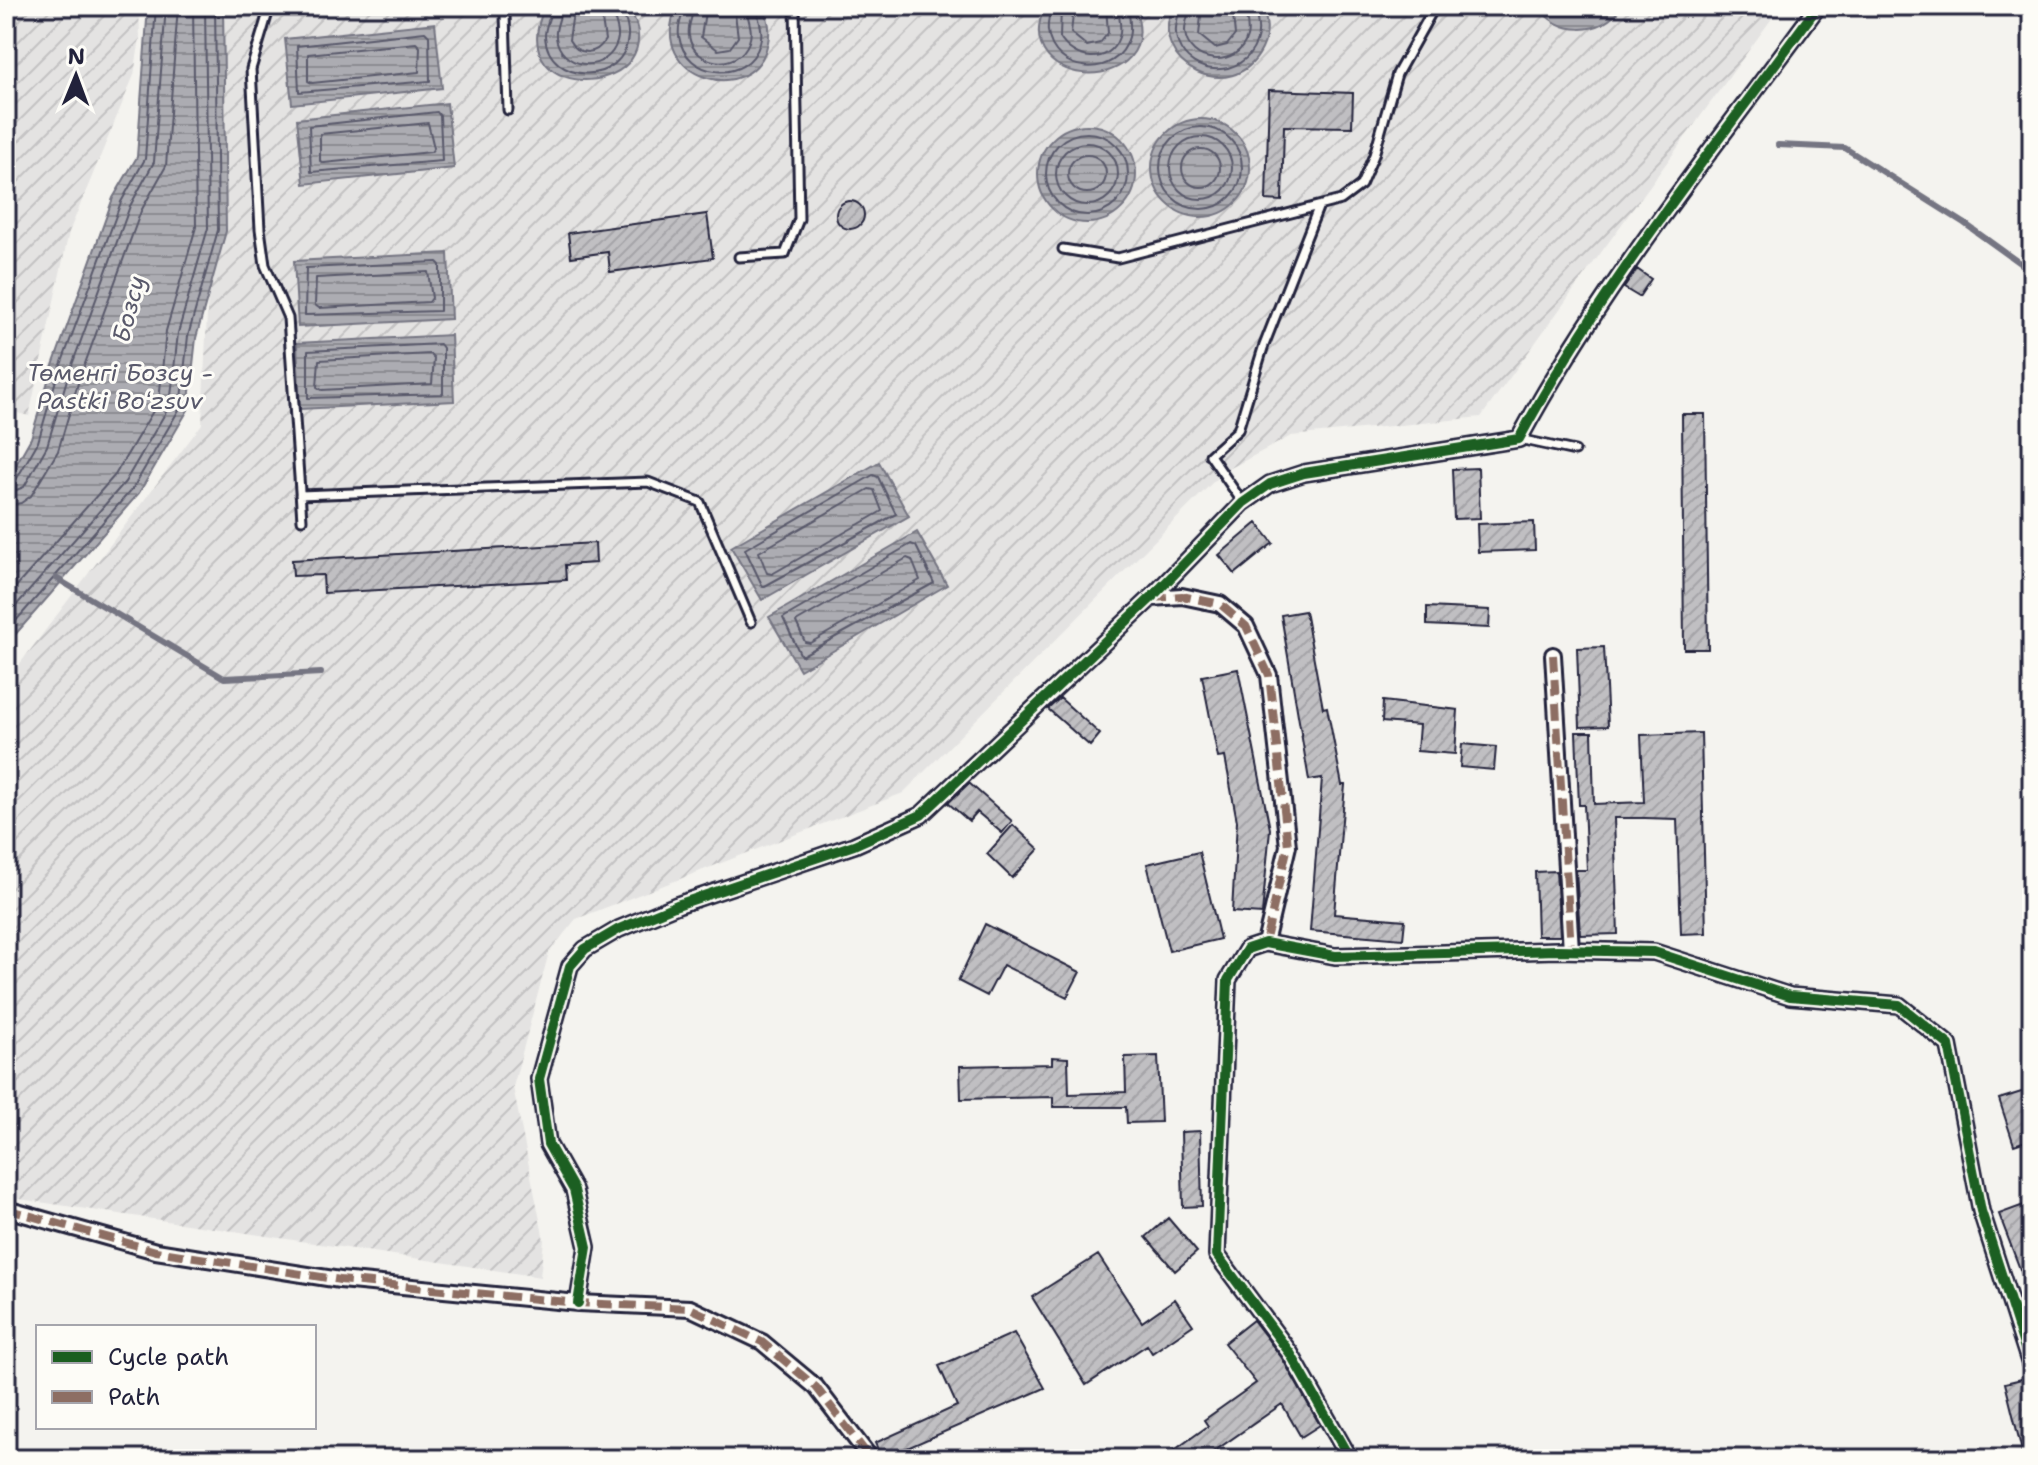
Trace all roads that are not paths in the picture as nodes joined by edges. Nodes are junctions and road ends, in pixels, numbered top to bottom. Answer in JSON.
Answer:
{"nodes":[{"id":1,"x":270,"y":6,"type":"edge"},
{"id":2,"x":500,"y":6,"type":"edge"},
{"id":3,"x":795,"y":6,"type":"edge"},
{"id":4,"x":1435,"y":6,"type":"edge"},
{"id":5,"x":1818,"y":6,"type":"edge"},
{"id":6,"x":508,"y":110,"type":"dead end"},
{"id":7,"x":1318,"y":208,"type":"junction"},
{"id":8,"x":1063,"y":249,"type":"dead end"},
{"id":9,"x":739,"y":257,"type":"dead end"},
{"id":10,"x":1519,"y":439,"type":"junction"},
{"id":11,"x":1575,"y":451,"type":"dead end"},
{"id":12,"x":300,"y":495,"type":"junction"},
{"id":13,"x":1243,"y":503,"type":"junction"},
{"id":14,"x":302,"y":520,"type":"dead end"},
{"id":15,"x":1151,"y":598,"type":"junction"},
{"id":16,"x":751,"y":622,"type":"dead end"},
{"id":17,"x":1553,"y":655,"type":"dead end"},
{"id":18,"x":1265,"y":943,"type":"junction"},
{"id":19,"x":1571,"y":950,"type":"junction"},
{"id":20,"x":6,"y":1209,"type":"edge"},
{"id":21,"x":578,"y":1303,"type":"junction"},
{"id":22,"x":2032,"y":1370,"type":"edge"},
{"id":23,"x":871,"y":1459,"type":"edge"},
{"id":24,"x":1350,"y":1459,"type":"edge"}],
"edges":[{"from":1,"to":12,"type":"lane"},
{"from":2,"to":6,"type":"lane"},
{"from":3,"to":9,"type":"lane"},
{"from":4,"to":7,"type":"lane"},
{"from":5,"to":10,"type":"street"},
{"from":7,"to":8,"type":"lane"},
{"from":7,"to":13,"type":"lane"},
{"from":10,"to":11,"type":"lane"},
{"from":10,"to":13,"type":"street"},
{"from":12,"to":14,"type":"lane"},
{"from":12,"to":16,"type":"lane"},
{"from":13,"to":15,"type":"street"},
{"from":15,"to":18,"type":"street"},
{"from":15,"to":21,"type":"street"},
{"from":17,"to":19,"type":"street"},
{"from":18,"to":19,"type":"street"},
{"from":18,"to":24,"type":"street"},
{"from":19,"to":22,"type":"street"},
{"from":20,"to":21,"type":"street"},
{"from":21,"to":23,"type":"street"}]}
